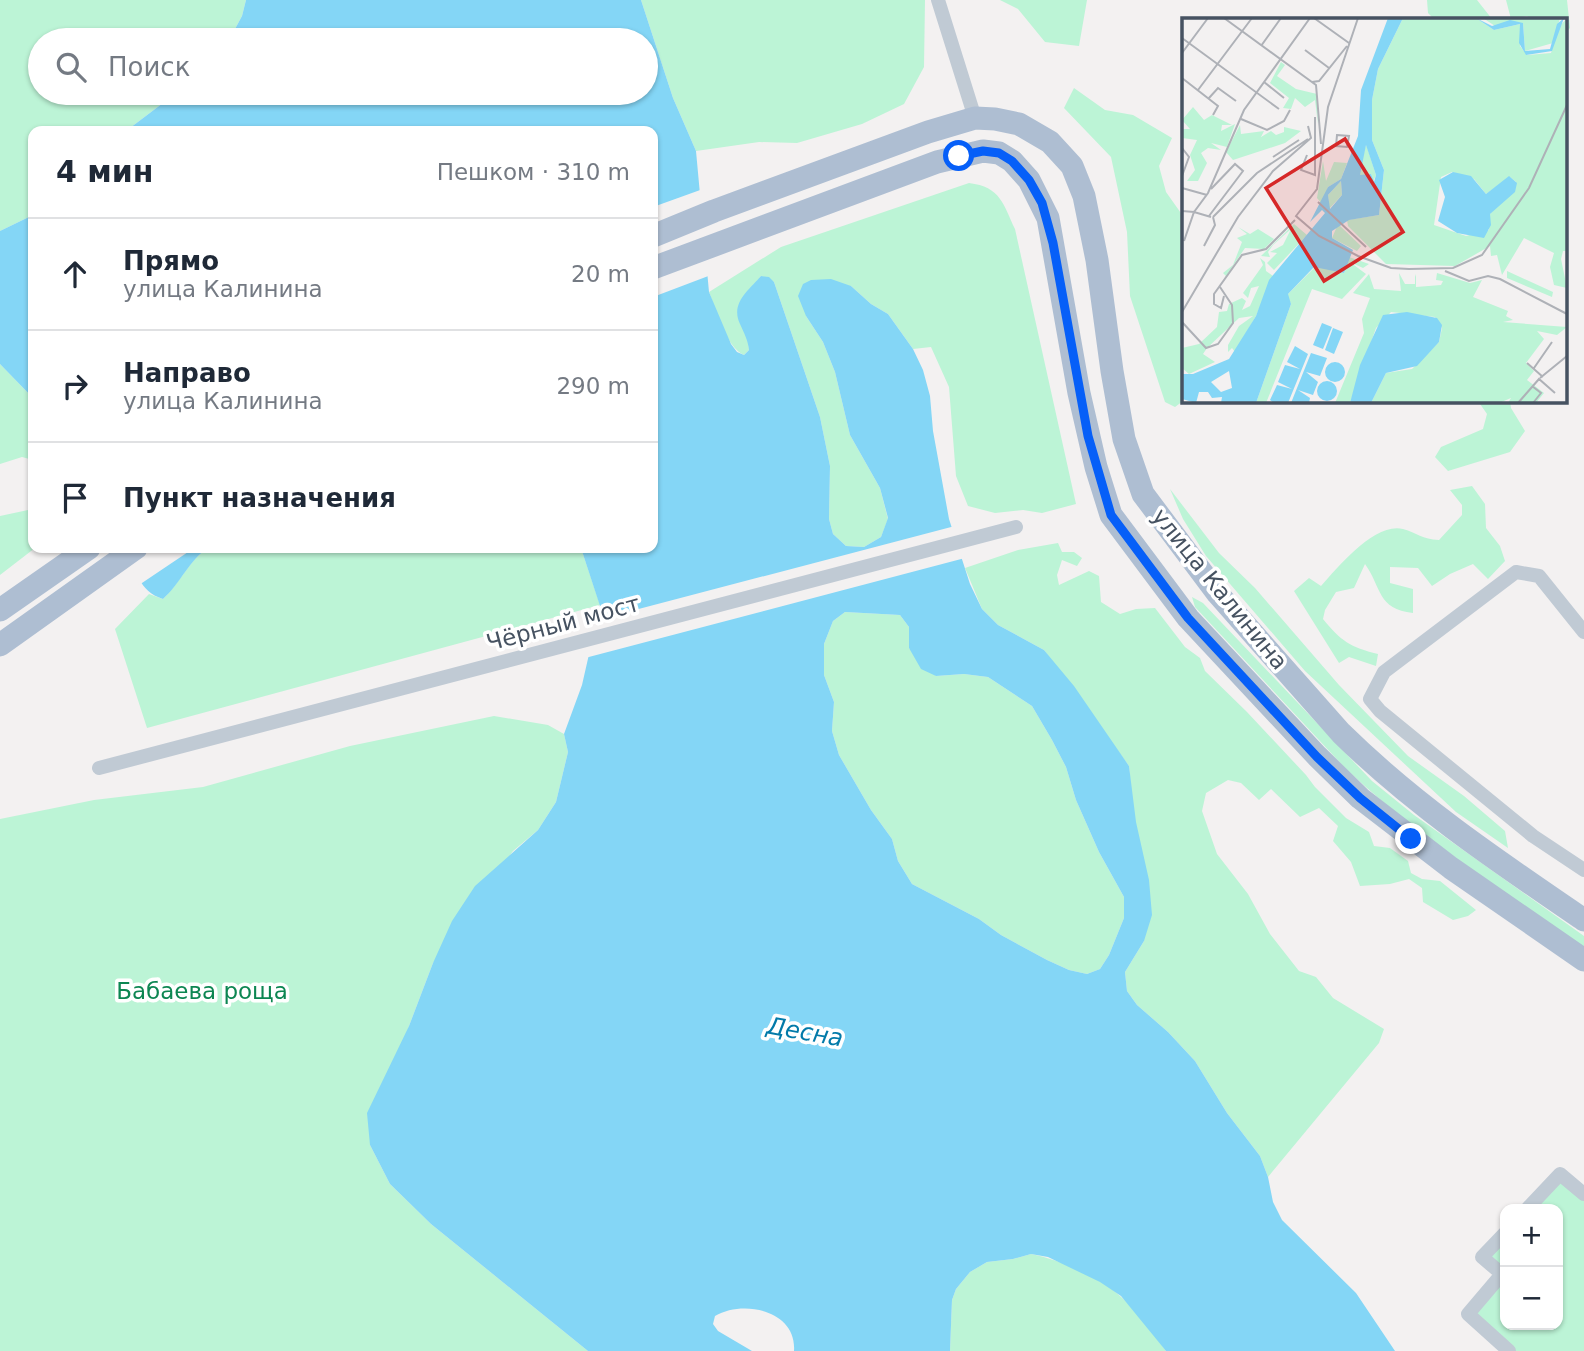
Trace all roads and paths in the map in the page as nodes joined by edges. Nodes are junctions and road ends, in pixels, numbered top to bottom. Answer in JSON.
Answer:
{"nodes":[{"id":1,"x":938,"y":0,"type":"edge"},
{"id":2,"x":975,"y":118,"type":"junction"},
{"id":3,"x":658,"y":234,"type":"edge"},
{"id":4,"x":658,"y":266,"type":"edge"},
{"id":5,"x":1012,"y":528,"type":"dead end"},
{"id":6,"x":82,"y":553,"type":"edge"},
{"id":7,"x":129,"y":553,"type":"edge"},
{"id":8,"x":0,"y":610,"type":"edge"},
{"id":9,"x":1584,"y":632,"type":"edge"},
{"id":10,"x":0,"y":645,"type":"edge"},
{"id":11,"x":99,"y":768,"type":"dead end"},
{"id":12,"x":1584,"y":870,"type":"edge"},
{"id":13,"x":1584,"y":919,"type":"edge"},
{"id":14,"x":1584,"y":960,"type":"edge"},
{"id":15,"x":1584,"y":1194,"type":"edge"},
{"id":16,"x":1532,"y":1204,"type":"edge"},
{"id":17,"x":1500,"y":1238,"type":"edge"},
{"id":18,"x":1509,"y":1351,"type":"edge"}],
"edges":[{"from":1,"to":2,"type":"street"},
{"from":2,"to":3,"type":"main road","name":"улица Калинина"},
{"from":2,"to":13,"type":"main road","name":"улица Калинина"},
{"from":4,"to":14,"type":"main road","name":"улица Калинина"},
{"from":5,"to":11,"type":"street","name":"Чёрный мост"},
{"from":6,"to":8,"type":"main road"},
{"from":7,"to":10,"type":"main road"},
{"from":9,"to":12,"type":"street"},
{"from":15,"to":16,"type":"street"},
{"from":17,"to":18,"type":"street"}]}
